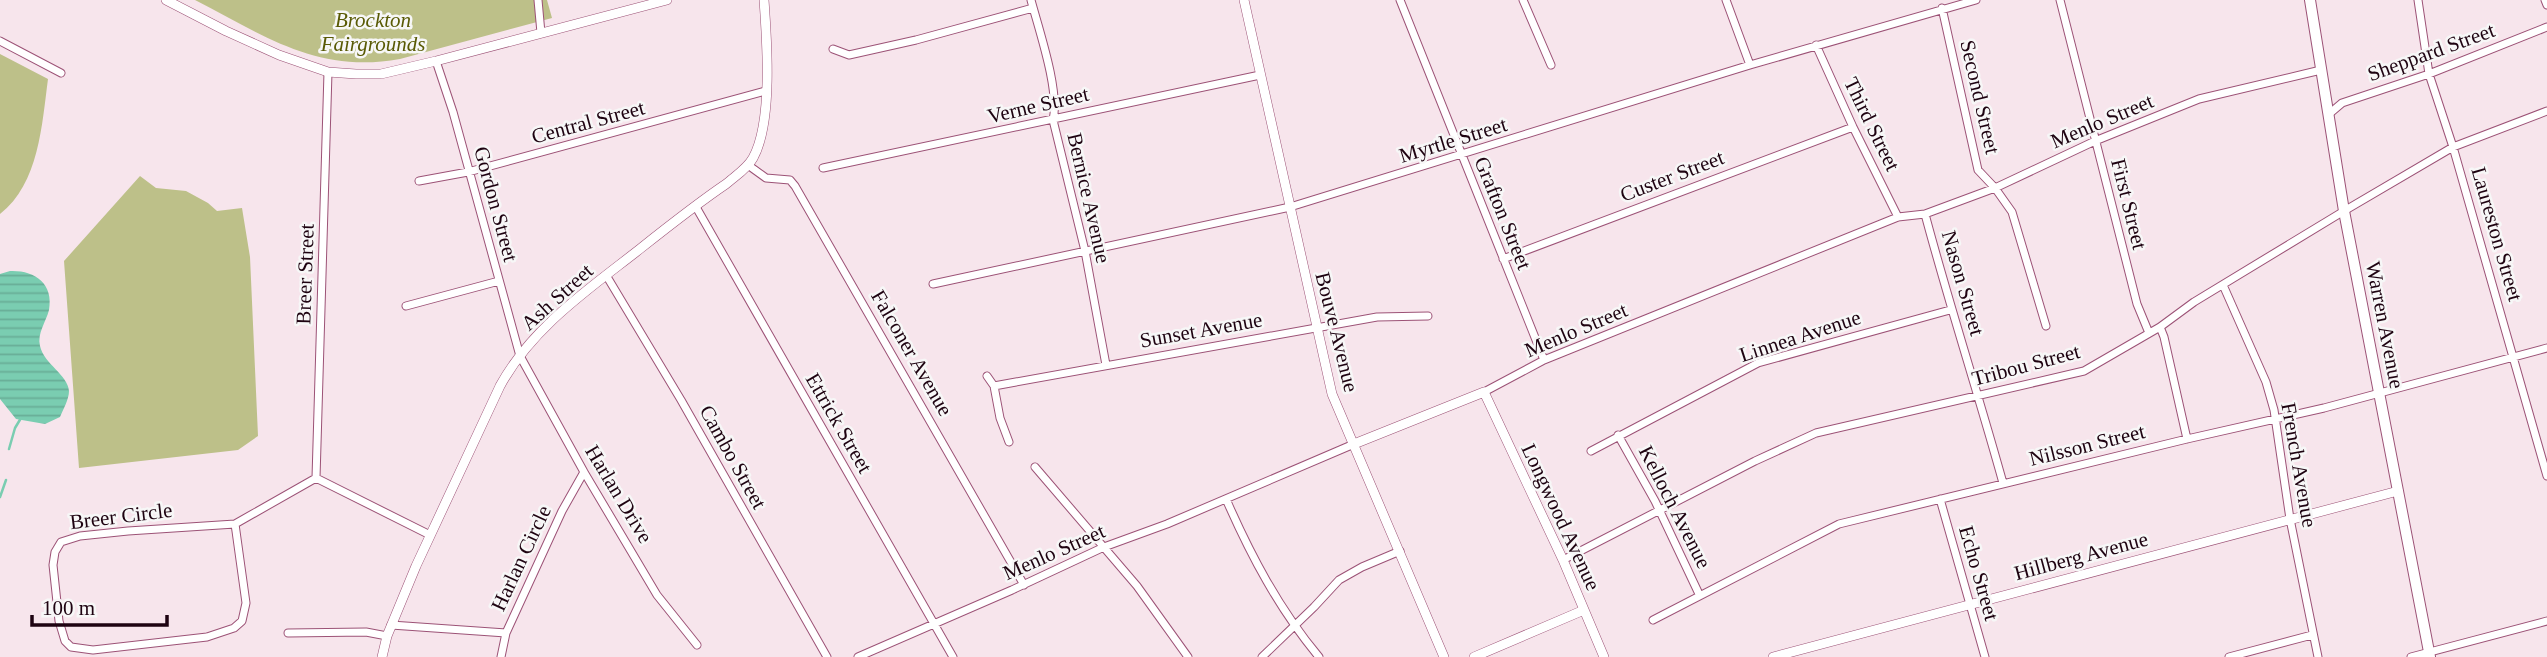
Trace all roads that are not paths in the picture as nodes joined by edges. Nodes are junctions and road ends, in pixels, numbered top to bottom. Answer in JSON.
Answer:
{"nodes":[{"id":1,"x":166,"y":0,"type":"edge"},
{"id":2,"x":538,"y":0,"type":"edge"},
{"id":3,"x":665,"y":0,"type":"edge"},
{"id":4,"x":764,"y":0,"type":"edge"},
{"id":5,"x":1244,"y":0,"type":"edge"},
{"id":6,"x":1400,"y":0,"type":"edge"},
{"id":7,"x":1523,"y":0,"type":"edge"},
{"id":8,"x":1726,"y":0,"type":"edge"},
{"id":9,"x":1976,"y":0,"type":"edge"},
{"id":10,"x":2060,"y":0,"type":"edge"},
{"id":11,"x":2310,"y":0,"type":"edge"},
{"id":12,"x":2418,"y":0,"type":"edge"},
{"id":13,"x":2545,"y":0,"type":"edge"},
{"id":14,"x":1032,"y":4,"type":"edge"},
{"id":15,"x":2547,"y":5,"type":"edge"},
{"id":16,"x":1941,"y":8,"type":"junction"},
{"id":17,"x":2547,"y":27,"type":"edge"},
{"id":18,"x":541,"y":33,"type":"junction"},
{"id":19,"x":0,"y":41,"type":"edge"},
{"id":20,"x":1816,"y":46,"type":"junction"},
{"id":21,"x":833,"y":48,"type":"dead end"},
{"id":22,"x":436,"y":61,"type":"junction"},
{"id":23,"x":1551,"y":65,"type":"dead end"},
{"id":24,"x":1750,"y":65,"type":"junction"},
{"id":25,"x":2321,"y":70,"type":"junction"},
{"id":26,"x":328,"y":72,"type":"junction"},
{"id":27,"x":61,"y":74,"type":"dead end"},
{"id":28,"x":2429,"y":74,"type":"junction"},
{"id":29,"x":1260,"y":75,"type":"junction"},
{"id":30,"x":765,"y":90,"type":"junction"},
{"id":31,"x":2547,"y":111,"type":"edge"},
{"id":32,"x":2329,"y":114,"type":"junction"},
{"id":33,"x":1053,"y":120,"type":"junction"},
{"id":34,"x":1853,"y":127,"type":"junction"},
{"id":35,"x":2095,"y":141,"type":"junction"},
{"id":36,"x":2454,"y":147,"type":"junction"},
{"id":37,"x":1462,"y":156,"type":"junction"},
{"id":38,"x":748,"y":165,"type":"junction"},
{"id":39,"x":823,"y":168,"type":"dead end"},
{"id":40,"x":468,"y":172,"type":"junction"},
{"id":41,"x":418,"y":181,"type":"dead end"},
{"id":42,"x":1995,"y":188,"type":"junction"},
{"id":43,"x":696,"y":207,"type":"junction"},
{"id":44,"x":1290,"y":207,"type":"junction"},
{"id":45,"x":2344,"y":211,"type":"junction"},
{"id":46,"x":1925,"y":214,"type":"junction"},
{"id":47,"x":1898,"y":217,"type":"junction"},
{"id":48,"x":1085,"y":251,"type":"junction"},
{"id":49,"x":1503,"y":259,"type":"junction"},
{"id":50,"x":606,"y":275,"type":"junction"},
{"id":51,"x":499,"y":281,"type":"junction"},
{"id":52,"x":933,"y":284,"type":"dead end"},
{"id":53,"x":2223,"y":285,"type":"junction"},
{"id":54,"x":406,"y":306,"type":"dead end"},
{"id":55,"x":1950,"y":310,"type":"junction"},
{"id":56,"x":1428,"y":316,"type":"dead end"},
{"id":57,"x":2046,"y":326,"type":"dead end"},
{"id":58,"x":1316,"y":327,"type":"junction"},
{"id":59,"x":2160,"y":327,"type":"junction"},
{"id":60,"x":2149,"y":333,"type":"junction"},
{"id":61,"x":2547,"y":348,"type":"edge"},
{"id":62,"x":520,"y":356,"type":"junction"},
{"id":63,"x":2514,"y":356,"type":"junction"},
{"id":64,"x":1544,"y":360,"type":"junction"},
{"id":65,"x":1106,"y":365,"type":"junction"},
{"id":66,"x":987,"y":376,"type":"dead end"},
{"id":67,"x":994,"y":386,"type":"junction"},
{"id":68,"x":1484,"y":392,"type":"junction"},
{"id":69,"x":2379,"y":393,"type":"junction"},
{"id":70,"x":1979,"y":396,"type":"junction"},
{"id":71,"x":2276,"y":420,"type":"junction"},
{"id":72,"x":1618,"y":435,"type":"junction"},
{"id":73,"x":2187,"y":439,"type":"junction"},
{"id":74,"x":1009,"y":442,"type":"dead end"},
{"id":75,"x":1354,"y":444,"type":"junction"},
{"id":76,"x":1591,"y":451,"type":"dead end"},
{"id":77,"x":1035,"y":467,"type":"dead end"},
{"id":78,"x":584,"y":472,"type":"junction"},
{"id":79,"x":2547,"y":476,"type":"edge"},
{"id":80,"x":316,"y":478,"type":"junction"},
{"id":81,"x":2003,"y":483,"type":"junction"},
{"id":82,"x":2398,"y":491,"type":"junction"},
{"id":83,"x":1226,"y":499,"type":"junction"},
{"id":84,"x":1940,"y":499,"type":"junction"},
{"id":85,"x":1660,"y":511,"type":"junction"},
{"id":86,"x":2290,"y":519,"type":"junction"},
{"id":87,"x":235,"y":524,"type":"junction"},
{"id":88,"x":430,"y":535,"type":"junction"},
{"id":89,"x":1104,"y":547,"type":"junction"},
{"id":90,"x":1400,"y":551,"type":"junction"},
{"id":91,"x":1563,"y":560,"type":"junction"},
{"id":92,"x":1024,"y":584,"type":"junction"},
{"id":93,"x":1699,"y":594,"type":"junction"},
{"id":94,"x":1969,"y":604,"type":"junction"},
{"id":95,"x":1584,"y":610,"type":"junction"},
{"id":96,"x":1653,"y":620,"type":"dead end"},
{"id":97,"x":2547,"y":621,"type":"edge"},
{"id":98,"x":933,"y":623,"type":"junction"},
{"id":99,"x":391,"y":625,"type":"junction"},
{"id":100,"x":1294,"y":626,"type":"junction"},
{"id":101,"x":288,"y":632,"type":"dead end"},
{"id":102,"x":506,"y":633,"type":"junction"},
{"id":103,"x":2312,"y":635,"type":"junction"},
{"id":104,"x":387,"y":636,"type":"junction"},
{"id":105,"x":697,"y":645,"type":"dead end"},
{"id":106,"x":2429,"y":655,"type":"edge"},
{"id":107,"x":382,"y":657,"type":"edge"},
{"id":108,"x":501,"y":657,"type":"edge"},
{"id":109,"x":827,"y":657,"type":"edge"},
{"id":110,"x":858,"y":657,"type":"edge"},
{"id":111,"x":953,"y":657,"type":"edge"},
{"id":112,"x":1188,"y":657,"type":"edge"},
{"id":113,"x":1262,"y":657,"type":"edge"},
{"id":114,"x":1319,"y":657,"type":"edge"},
{"id":115,"x":1444,"y":657,"type":"edge"},
{"id":116,"x":1474,"y":657,"type":"edge"},
{"id":117,"x":1604,"y":657,"type":"edge"},
{"id":118,"x":1773,"y":657,"type":"edge"},
{"id":119,"x":1985,"y":657,"type":"edge"},
{"id":120,"x":2229,"y":657,"type":"edge"},
{"id":121,"x":2318,"y":657,"type":"edge"},
{"id":122,"x":2411,"y":657,"type":"edge"}],
"edges":[{"from":1,"to":26,"type":"street"},
{"from":2,"to":18,"type":"street"},
{"from":3,"to":18,"type":"street"},
{"from":4,"to":30,"type":"street","name":"Ash Street"},
{"from":5,"to":29,"type":"street","name":"Bouve Avenue"},
{"from":6,"to":37,"type":"street","name":"Grafton Street"},
{"from":7,"to":23,"type":"street"},
{"from":8,"to":24,"type":"street"},
{"from":9,"to":16,"type":"street","name":"Myrtle Street"},
{"from":10,"to":35,"type":"street","name":"First Street"},
{"from":11,"to":25,"type":"main road","name":"Warren Avenue"},
{"from":12,"to":28,"type":"street","name":"Laureston Street"},
{"from":13,"to":15,"type":"street"},
{"from":14,"to":21,"type":"street"},
{"from":14,"to":33,"type":"street","name":"Bernice Avenue"},
{"from":16,"to":20,"type":"street","name":"Myrtle Street"},
{"from":16,"to":42,"type":"street","name":"Second Street"},
{"from":17,"to":28,"type":"street","name":"Sheppard Street"},
{"from":18,"to":22,"type":"street"},
{"from":19,"to":27,"type":"street"},
{"from":20,"to":24,"type":"street","name":"Myrtle Street"},
{"from":20,"to":34,"type":"street","name":"Third Street"},
{"from":22,"to":26,"type":"street"},
{"from":22,"to":40,"type":"street","name":"Gordon Street"},
{"from":24,"to":37,"type":"street","name":"Myrtle Street"},
{"from":25,"to":32,"type":"main road","name":"Warren Avenue"},
{"from":25,"to":35,"type":"street","name":"Menlo Street"},
{"from":26,"to":80,"type":"street","name":"Breer Street"},
{"from":28,"to":32,"type":"street","name":"Sheppard Street"},
{"from":28,"to":36,"type":"street","name":"Laureston Street"},
{"from":29,"to":33,"type":"street","name":"Verne Street"},
{"from":29,"to":44,"type":"street","name":"Bouve Avenue"},
{"from":30,"to":38,"type":"street","name":"Ash Street"},
{"from":30,"to":40,"type":"street","name":"Central Street"},
{"from":31,"to":36,"type":"street","name":"Tribou Street"},
{"from":32,"to":45,"type":"main road","name":"Warren Avenue"},
{"from":33,"to":39,"type":"street","name":"Verne Street"},
{"from":33,"to":48,"type":"street","name":"Bernice Avenue"},
{"from":34,"to":47,"type":"street","name":"Third Street"},
{"from":34,"to":49,"type":"street","name":"Custer Street"},
{"from":35,"to":42,"type":"street","name":"Menlo Street"},
{"from":35,"to":60,"type":"street","name":"First Street"},
{"from":36,"to":45,"type":"street","name":"Tribou Street"},
{"from":36,"to":63,"type":"street","name":"Laureston Street"},
{"from":37,"to":44,"type":"street","name":"Myrtle Street"},
{"from":37,"to":49,"type":"street","name":"Grafton Street"},
{"from":38,"to":43,"type":"street","name":"Ash Street"},
{"from":38,"to":92,"type":"street","name":"Falconer Avenue"},
{"from":40,"to":41,"type":"street","name":"Central Street"},
{"from":40,"to":51,"type":"street","name":"Gordon Street"},
{"from":42,"to":46,"type":"street","name":"Menlo Street"},
{"from":42,"to":57,"type":"street","name":"Second Street"},
{"from":43,"to":50,"type":"street","name":"Ash Street"},
{"from":43,"to":98,"type":"street","name":"Ettrick Street"},
{"from":44,"to":48,"type":"street","name":"Myrtle Street"},
{"from":44,"to":58,"type":"street","name":"Bouve Avenue"},
{"from":45,"to":53,"type":"street","name":"Tribou Street"},
{"from":45,"to":69,"type":"main road","name":"Warren Avenue"},
{"from":46,"to":47,"type":"street","name":"Menlo Street"},
{"from":46,"to":55,"type":"street","name":"Nason Street"},
{"from":47,"to":64,"type":"street","name":"Menlo Street"},
{"from":48,"to":52,"type":"street","name":"Myrtle Street"},
{"from":48,"to":65,"type":"street","name":"Bernice Avenue"},
{"from":49,"to":64,"type":"street","name":"Grafton Street"},
{"from":50,"to":62,"type":"street","name":"Ash Street"},
{"from":50,"to":109,"type":"street","name":"Cambo Street"},
{"from":51,"to":54,"type":"street"},
{"from":51,"to":62,"type":"street","name":"Gordon Street"},
{"from":53,"to":59,"type":"street","name":"Tribou Street"},
{"from":53,"to":71,"type":"street","name":"French Avenue"},
{"from":55,"to":70,"type":"street","name":"Nason Street"},
{"from":55,"to":72,"type":"street","name":"Linnea Avenue"},
{"from":56,"to":58,"type":"street","name":"Sunset Avenue"},
{"from":58,"to":65,"type":"street","name":"Sunset Avenue"},
{"from":58,"to":75,"type":"street","name":"Bouve Avenue"},
{"from":59,"to":60,"type":"street","name":"Tribou Street"},
{"from":59,"to":73,"type":"street"},
{"from":60,"to":70,"type":"street","name":"Tribou Street"},
{"from":61,"to":63,"type":"street","name":"Nilsson Street"},
{"from":62,"to":78,"type":"street","name":"Harlan Drive"},
{"from":62,"to":88,"type":"street","name":"Ash Street"},
{"from":63,"to":69,"type":"street","name":"Nilsson Street"},
{"from":63,"to":79,"type":"street","name":"Laureston Street"},
{"from":64,"to":68,"type":"street","name":"Menlo Street"},
{"from":65,"to":67,"type":"street","name":"Sunset Avenue"},
{"from":66,"to":67,"type":"street"},
{"from":67,"to":74,"type":"street"},
{"from":68,"to":75,"type":"street","name":"Menlo Street"},
{"from":68,"to":91,"type":"street","name":"Longwood Avenue"},
{"from":69,"to":71,"type":"street","name":"Nilsson Street"},
{"from":69,"to":82,"type":"main road","name":"Warren Avenue"},
{"from":70,"to":81,"type":"street","name":"Nason Street"},
{"from":70,"to":85,"type":"street","name":"Tribou Street"},
{"from":71,"to":73,"type":"street","name":"Nilsson Street"},
{"from":71,"to":86,"type":"street","name":"French Avenue"},
{"from":72,"to":76,"type":"street","name":"Linnea Avenue"},
{"from":72,"to":85,"type":"street","name":"Kelloch Avenue"},
{"from":73,"to":81,"type":"street","name":"Nilsson Street"},
{"from":75,"to":83,"type":"street","name":"Menlo Street"},
{"from":75,"to":90,"type":"street","name":"Bouve Avenue"},
{"from":77,"to":89,"type":"street"},
{"from":78,"to":102,"type":"street","name":"Harlan Circle"},
{"from":78,"to":105,"type":"street","name":"Harlan Drive"},
{"from":80,"to":87,"type":"street","name":"Breer Circle"},
{"from":80,"to":88,"type":"street"},
{"from":81,"to":84,"type":"street","name":"Nilsson Street"},
{"from":82,"to":86,"type":"street","name":"Hillberg Avenue"},
{"from":82,"to":106,"type":"main road","name":"Warren Avenue"},
{"from":83,"to":89,"type":"street","name":"Menlo Street"},
{"from":83,"to":100,"type":"street"},
{"from":84,"to":93,"type":"street","name":"Nilsson Street"},
{"from":84,"to":94,"type":"street","name":"Echo Street"},
{"from":85,"to":91,"type":"street","name":"Tribou Street"},
{"from":85,"to":93,"type":"street","name":"Kelloch Avenue"},
{"from":86,"to":94,"type":"street","name":"Hillberg Avenue"},
{"from":86,"to":103,"type":"street","name":"French Avenue"},
{"from":87,"to":87,"type":"street","name":"Breer Circle"},
{"from":88,"to":99,"type":"street","name":"Ash Street"},
{"from":89,"to":92,"type":"street","name":"Menlo Street"},
{"from":89,"to":112,"type":"street"},
{"from":90,"to":100,"type":"street"},
{"from":90,"to":115,"type":"street","name":"Bouve Avenue"},
{"from":91,"to":95,"type":"street","name":"Longwood Avenue"},
{"from":92,"to":98,"type":"street","name":"Menlo Street"},
{"from":93,"to":96,"type":"street","name":"Nilsson Street"},
{"from":94,"to":118,"type":"street","name":"Hillberg Avenue"},
{"from":94,"to":119,"type":"street","name":"Echo Street"},
{"from":95,"to":116,"type":"street"},
{"from":95,"to":117,"type":"street","name":"Longwood Avenue"},
{"from":97,"to":106,"type":"street"},
{"from":98,"to":110,"type":"street","name":"Menlo Street"},
{"from":98,"to":111,"type":"street","name":"Ettrick Street"},
{"from":99,"to":102,"type":"street","name":"Harlan Circle"},
{"from":99,"to":104,"type":"street","name":"Ash Street"},
{"from":100,"to":113,"type":"street"},
{"from":100,"to":114,"type":"street"},
{"from":101,"to":104,"type":"street"},
{"from":102,"to":108,"type":"street"},
{"from":103,"to":120,"type":"street"},
{"from":103,"to":121,"type":"street","name":"French Avenue"},
{"from":104,"to":107,"type":"street","name":"Ash Street"},
{"from":106,"to":122,"type":"street"}]}
